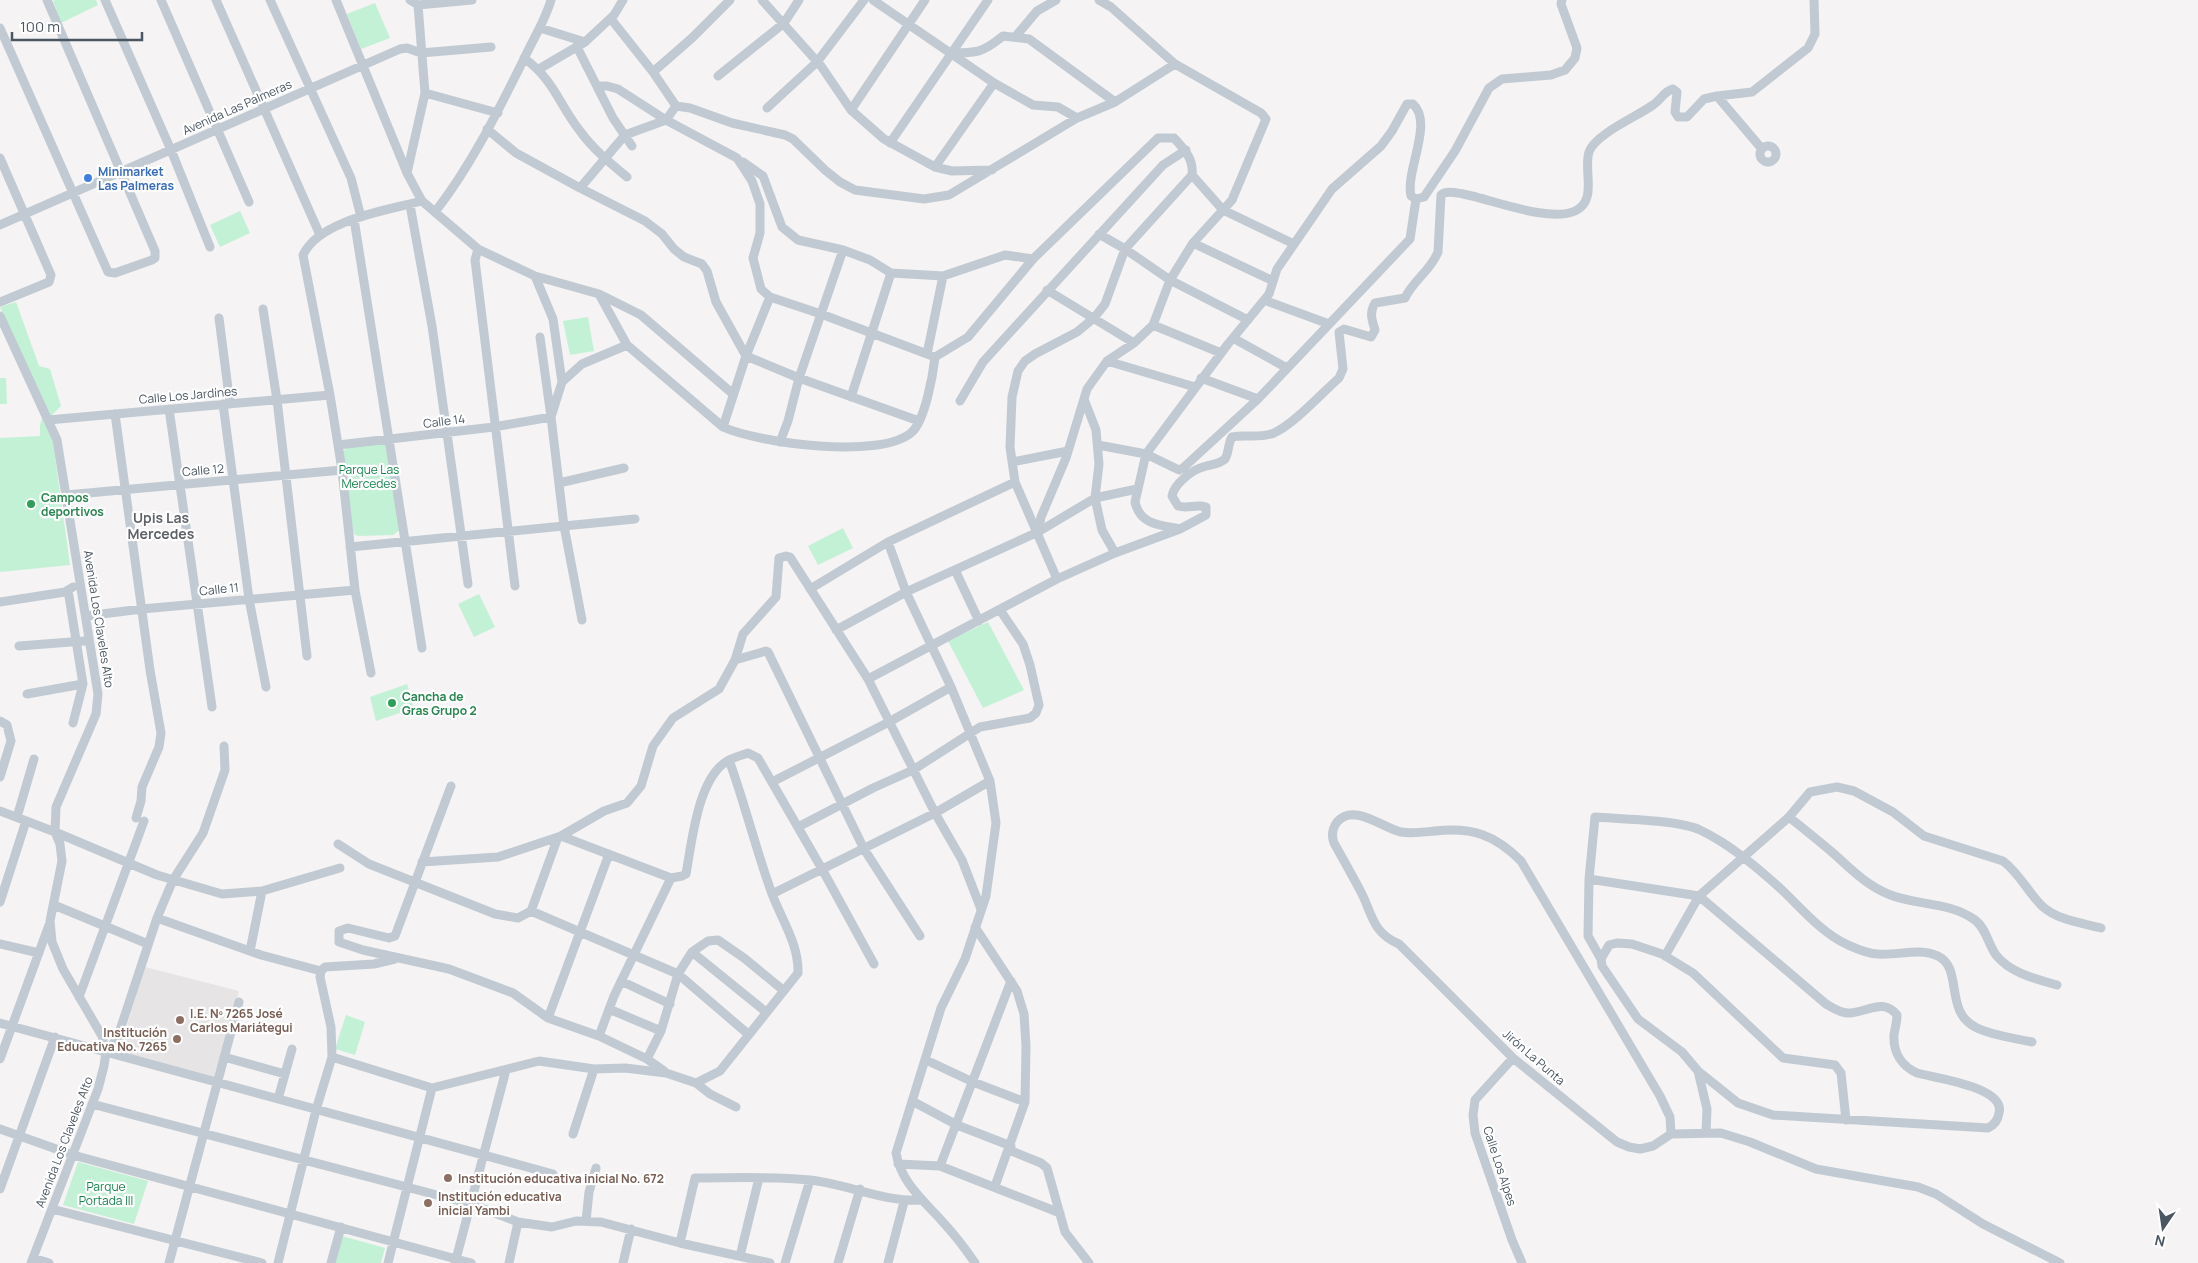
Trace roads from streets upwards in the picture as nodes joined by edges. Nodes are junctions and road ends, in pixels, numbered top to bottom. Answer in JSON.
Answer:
{"nodes":[{"id":1,"x":47,"y":0,"type":"edge"},
{"id":2,"x":105,"y":0,"type":"edge"},
{"id":3,"x":161,"y":0,"type":"edge"},
{"id":4,"x":216,"y":0,"type":"edge"},
{"id":5,"x":270,"y":0,"type":"edge"},
{"id":6,"x":336,"y":0,"type":"edge"},
{"id":7,"x":472,"y":0,"type":"edge"},
{"id":8,"x":551,"y":0,"type":"edge"},
{"id":9,"x":623,"y":0,"type":"edge"},
{"id":10,"x":730,"y":0,"type":"edge"},
{"id":11,"x":762,"y":0,"type":"edge"},
{"id":12,"x":799,"y":0,"type":"edge"},
{"id":13,"x":864,"y":0,"type":"edge"},
{"id":14,"x":873,"y":0,"type":"edge"},
{"id":15,"x":925,"y":0,"type":"edge"},
{"id":16,"x":988,"y":0,"type":"edge"},
{"id":17,"x":1056,"y":0,"type":"edge"},
{"id":18,"x":1099,"y":0,"type":"edge"},
{"id":19,"x":1562,"y":0,"type":"edge"},
{"id":20,"x":1814,"y":0,"type":"edge"},
{"id":21,"x":414,"y":3,"type":"edge"},
{"id":22,"x":611,"y":19,"type":"junction"},
{"id":23,"x":784,"y":23,"type":"junction"},
{"id":24,"x":908,"y":25,"type":"junction"},
{"id":25,"x":0,"y":28,"type":"edge"},
{"id":26,"x":540,"y":28,"type":"junction"},
{"id":27,"x":1016,"y":36,"type":"junction"},
{"id":28,"x":581,"y":45,"type":"junction"},
{"id":29,"x":491,"y":48,"type":"dead end"},
{"id":30,"x":421,"y":53,"type":"junction"},
{"id":31,"x":950,"y":53,"type":"junction"},
{"id":32,"x":524,"y":58,"type":"junction"},
{"id":33,"x":817,"y":62,"type":"junction"},
{"id":34,"x":1175,"y":64,"type":"junction"},
{"id":35,"x":363,"y":66,"type":"junction"},
{"id":36,"x":539,"y":69,"type":"junction"},
{"id":37,"x":653,"y":72,"type":"junction"},
{"id":38,"x":718,"y":76,"type":"dead end"},
{"id":39,"x":994,"y":83,"type":"junction"},
{"id":40,"x":598,"y":86,"type":"junction"},
{"id":41,"x":312,"y":88,"type":"junction"},
{"id":42,"x":425,"y":93,"type":"junction"},
{"id":43,"x":1717,"y":96,"type":"junction"},
{"id":44,"x":1115,"y":102,"type":"junction"},
{"id":45,"x":676,"y":106,"type":"junction"},
{"id":46,"x":767,"y":108,"type":"dead end"},
{"id":47,"x":265,"y":109,"type":"junction"},
{"id":48,"x":851,"y":110,"type":"junction"},
{"id":49,"x":498,"y":113,"type":"junction"},
{"id":50,"x":1077,"y":118,"type":"junction"},
{"id":51,"x":666,"y":120,"type":"junction"},
{"id":52,"x":217,"y":128,"type":"junction"},
{"id":53,"x":487,"y":129,"type":"junction"},
{"id":54,"x":625,"y":135,"type":"junction"},
{"id":55,"x":890,"y":142,"type":"junction"},
{"id":56,"x":632,"y":146,"type":"dead end"},
{"id":57,"x":1762,"y":149,"type":"dead end"},
{"id":58,"x":171,"y":150,"type":"junction"},
{"id":59,"x":1186,"y":150,"type":"junction"},
{"id":60,"x":0,"y":158,"type":"edge"},
{"id":61,"x":604,"y":158,"type":"junction"},
{"id":62,"x":737,"y":158,"type":"junction"},
{"id":63,"x":935,"y":167,"type":"junction"},
{"id":64,"x":992,"y":170,"type":"junction"},
{"id":65,"x":121,"y":172,"type":"junction"},
{"id":66,"x":407,"y":173,"type":"junction"},
{"id":67,"x":1192,"y":175,"type":"junction"},
{"id":68,"x":627,"y":177,"type":"dead end"},
{"id":69,"x":580,"y":188,"type":"junction"},
{"id":70,"x":73,"y":193,"type":"junction"},
{"id":71,"x":1416,"y":199,"type":"junction"},
{"id":72,"x":422,"y":201,"type":"junction"},
{"id":73,"x":248,"y":202,"type":"dead end"},
{"id":74,"x":410,"y":205,"type":"junction"},
{"id":75,"x":1223,"y":210,"type":"junction"},
{"id":76,"x":435,"y":212,"type":"junction"},
{"id":77,"x":25,"y":214,"type":"junction"},
{"id":78,"x":358,"y":218,"type":"junction"},
{"id":79,"x":0,"y":225,"type":"edge"},
{"id":80,"x":1099,"y":234,"type":"junction"},
{"id":81,"x":320,"y":235,"type":"junction"},
{"id":82,"x":1193,"y":243,"type":"junction"},
{"id":83,"x":1294,"y":244,"type":"junction"},
{"id":84,"x":210,"y":247,"type":"dead end"},
{"id":85,"x":1125,"y":248,"type":"junction"},
{"id":86,"x":478,"y":250,"type":"junction"},
{"id":87,"x":843,"y":250,"type":"junction"},
{"id":88,"x":1033,"y":259,"type":"junction"},
{"id":89,"x":891,"y":273,"type":"junction"},
{"id":90,"x":535,"y":276,"type":"junction"},
{"id":91,"x":943,"y":276,"type":"junction"},
{"id":92,"x":1170,"y":280,"type":"junction"},
{"id":93,"x":1273,"y":280,"type":"junction"},
{"id":94,"x":1046,"y":290,"type":"junction"},
{"id":95,"x":599,"y":294,"type":"junction"},
{"id":96,"x":770,"y":297,"type":"junction"},
{"id":97,"x":1264,"y":300,"type":"junction"},
{"id":98,"x":0,"y":302,"type":"edge"},
{"id":99,"x":263,"y":309,"type":"dead end"},
{"id":100,"x":821,"y":314,"type":"junction"},
{"id":101,"x":0,"y":316,"type":"edge"},
{"id":102,"x":219,"y":318,"type":"dead end"},
{"id":103,"x":1094,"y":318,"type":"junction"},
{"id":104,"x":1248,"y":320,"type":"junction"},
{"id":105,"x":1329,"y":324,"type":"junction"},
{"id":106,"x":1153,"y":325,"type":"junction"},
{"id":107,"x":871,"y":332,"type":"junction"},
{"id":108,"x":540,"y":337,"type":"dead end"},
{"id":109,"x":1233,"y":338,"type":"junction"},
{"id":110,"x":1134,"y":343,"type":"junction"},
{"id":111,"x":627,"y":345,"type":"junction"},
{"id":112,"x":1221,"y":353,"type":"junction"},
{"id":113,"x":931,"y":355,"type":"junction"},
{"id":114,"x":746,"y":356,"type":"junction"},
{"id":115,"x":1107,"y":361,"type":"junction"},
{"id":116,"x":1287,"y":368,"type":"junction"},
{"id":117,"x":799,"y":378,"type":"junction"},
{"id":118,"x":1201,"y":378,"type":"junction"},
{"id":119,"x":562,"y":382,"type":"junction"},
{"id":120,"x":1195,"y":387,"type":"junction"},
{"id":121,"x":733,"y":394,"type":"junction"},
{"id":122,"x":330,"y":395,"type":"junction"},
{"id":123,"x":851,"y":397,"type":"junction"},
{"id":124,"x":1084,"y":399,"type":"junction"},
{"id":125,"x":1258,"y":399,"type":"junction"},
{"id":126,"x":277,"y":400,"type":"junction"},
{"id":127,"x":960,"y":401,"type":"dead end"},
{"id":128,"x":226,"y":404,"type":"junction"},
{"id":129,"x":170,"y":409,"type":"junction"},
{"id":130,"x":115,"y":414,"type":"junction"},
{"id":131,"x":552,"y":417,"type":"junction"},
{"id":132,"x":48,"y":420,"type":"junction"},
{"id":133,"x":919,"y":421,"type":"junction"},
{"id":134,"x":494,"y":427,"type":"junction"},
{"id":135,"x":723,"y":427,"type":"junction"},
{"id":136,"x":446,"y":433,"type":"junction"},
{"id":137,"x":389,"y":440,"type":"junction"},
{"id":138,"x":780,"y":442,"type":"junction"},
{"id":139,"x":338,"y":445,"type":"junction"},
{"id":140,"x":1098,"y":445,"type":"junction"},
{"id":141,"x":1068,"y":451,"type":"junction"},
{"id":142,"x":1146,"y":454,"type":"junction"},
{"id":143,"x":1012,"y":462,"type":"junction"},
{"id":144,"x":624,"y":468,"type":"dead end"},
{"id":145,"x":342,"y":470,"type":"junction"},
{"id":146,"x":286,"y":475,"type":"junction"},
{"id":147,"x":233,"y":480,"type":"junction"},
{"id":148,"x":559,"y":482,"type":"junction"},
{"id":149,"x":1015,"y":482,"type":"junction"},
{"id":150,"x":182,"y":484,"type":"junction"},
{"id":151,"x":1137,"y":489,"type":"junction"},
{"id":152,"x":126,"y":490,"type":"junction"},
{"id":153,"x":66,"y":495,"type":"junction"},
{"id":154,"x":1095,"y":498,"type":"junction"},
{"id":155,"x":635,"y":519,"type":"dead end"},
{"id":156,"x":564,"y":526,"type":"junction"},
{"id":157,"x":1180,"y":530,"type":"junction"},
{"id":158,"x":509,"y":532,"type":"junction"},
{"id":159,"x":1038,"y":532,"type":"junction"},
{"id":160,"x":461,"y":536,"type":"junction"},
{"id":161,"x":405,"y":542,"type":"junction"},
{"id":162,"x":888,"y":542,"type":"junction"},
{"id":163,"x":350,"y":547,"type":"junction"},
{"id":164,"x":1115,"y":553,"type":"junction"},
{"id":165,"x":956,"y":570,"type":"junction"},
{"id":166,"x":1057,"y":579,"type":"junction"},
{"id":167,"x":468,"y":584,"type":"dead end"},
{"id":168,"x":80,"y":585,"type":"junction"},
{"id":169,"x":515,"y":586,"type":"dead end"},
{"id":170,"x":810,"y":589,"type":"junction"},
{"id":171,"x":68,"y":590,"type":"junction"},
{"id":172,"x":355,"y":590,"type":"junction"},
{"id":173,"x":906,"y":592,"type":"junction"},
{"id":174,"x":300,"y":594,"type":"junction"},
{"id":175,"x":250,"y":599,"type":"junction"},
{"id":176,"x":0,"y":602,"type":"edge"},
{"id":177,"x":196,"y":604,"type":"junction"},
{"id":178,"x":142,"y":609,"type":"junction"},
{"id":179,"x":1000,"y":610,"type":"junction"},
{"id":180,"x":86,"y":616,"type":"junction"},
{"id":181,"x":582,"y":620,"type":"dead end"},
{"id":182,"x":980,"y":620,"type":"junction"},
{"id":183,"x":836,"y":630,"type":"junction"},
{"id":184,"x":89,"y":640,"type":"junction"},
{"id":185,"x":78,"y":641,"type":"junction"},
{"id":186,"x":931,"y":645,"type":"junction"},
{"id":187,"x":20,"y":646,"type":"dead end"},
{"id":188,"x":422,"y":648,"type":"dead end"},
{"id":189,"x":91,"y":652,"type":"junction"},
{"id":190,"x":80,"y":654,"type":"junction"},
{"id":191,"x":307,"y":656,"type":"dead end"},
{"id":192,"x":734,"y":660,"type":"junction"},
{"id":193,"x":371,"y":673,"type":"dead end"},
{"id":194,"x":868,"y":679,"type":"junction"},
{"id":195,"x":83,"y":684,"type":"junction"},
{"id":196,"x":266,"y":687,"type":"dead end"},
{"id":197,"x":951,"y":687,"type":"junction"},
{"id":198,"x":27,"y":694,"type":"dead end"},
{"id":199,"x":212,"y":707,"type":"dead end"},
{"id":200,"x":0,"y":721,"type":"edge"},
{"id":201,"x":890,"y":722,"type":"junction"},
{"id":202,"x":73,"y":723,"type":"dead end"},
{"id":203,"x":970,"y":732,"type":"junction"},
{"id":204,"x":224,"y":746,"type":"dead end"},
{"id":205,"x":820,"y":758,"type":"junction"},
{"id":206,"x":34,"y":759,"type":"dead end"},
{"id":207,"x":729,"y":760,"type":"junction"},
{"id":208,"x":913,"y":770,"type":"junction"},
{"id":209,"x":0,"y":777,"type":"edge"},
{"id":210,"x":990,"y":781,"type":"junction"},
{"id":211,"x":772,"y":782,"type":"junction"},
{"id":212,"x":451,"y":786,"type":"dead end"},
{"id":213,"x":843,"y":805,"type":"junction"},
{"id":214,"x":0,"y":811,"type":"edge"},
{"id":215,"x":935,"y":814,"type":"junction"},
{"id":216,"x":1789,"y":817,"type":"junction"},
{"id":217,"x":17,"y":818,"type":"junction"},
{"id":218,"x":26,"y":821,"type":"junction"},
{"id":219,"x":798,"y":827,"type":"junction"},
{"id":220,"x":55,"y":832,"type":"junction"},
{"id":221,"x":560,"y":836,"type":"junction"},
{"id":222,"x":338,"y":844,"type":"dead end"},
{"id":223,"x":864,"y":848,"type":"junction"},
{"id":224,"x":609,"y":854,"type":"junction"},
{"id":225,"x":1743,"y":858,"type":"junction"},
{"id":226,"x":128,"y":862,"type":"junction"},
{"id":227,"x":422,"y":862,"type":"junction"},
{"id":228,"x":340,"y":868,"type":"dead end"},
{"id":229,"x":822,"y":869,"type":"junction"},
{"id":230,"x":671,"y":878,"type":"junction"},
{"id":231,"x":1589,"y":879,"type":"junction"},
{"id":232,"x":173,"y":880,"type":"junction"},
{"id":233,"x":414,"y":883,"type":"junction"},
{"id":234,"x":262,"y":892,"type":"junction"},
{"id":235,"x":772,"y":894,"type":"junction"},
{"id":236,"x":1699,"y":896,"type":"junction"},
{"id":237,"x":0,"y":902,"type":"edge"},
{"id":238,"x":54,"y":905,"type":"junction"},
{"id":239,"x":981,"y":909,"type":"junction"},
{"id":240,"x":531,"y":911,"type":"junction"},
{"id":241,"x":157,"y":918,"type":"junction"},
{"id":242,"x":50,"y":921,"type":"junction"},
{"id":243,"x":105,"y":926,"type":"junction"},
{"id":244,"x":975,"y":927,"type":"junction"},
{"id":245,"x":2102,"y":928,"type":"dead end"},
{"id":246,"x":579,"y":932,"type":"junction"},
{"id":247,"x":920,"y":936,"type":"dead end"},
{"id":248,"x":0,"y":944,"type":"edge"},
{"id":249,"x":148,"y":944,"type":"junction"},
{"id":250,"x":250,"y":951,"type":"junction"},
{"id":251,"x":692,"y":952,"type":"junction"},
{"id":252,"x":39,"y":953,"type":"junction"},
{"id":253,"x":634,"y":954,"type":"junction"},
{"id":254,"x":1665,"y":956,"type":"junction"},
{"id":255,"x":400,"y":957,"type":"junction"},
{"id":256,"x":1601,"y":959,"type":"junction"},
{"id":257,"x":874,"y":964,"type":"dead end"},
{"id":258,"x":321,"y":971,"type":"junction"},
{"id":259,"x":678,"y":974,"type":"junction"},
{"id":260,"x":621,"y":981,"type":"junction"},
{"id":261,"x":1011,"y":981,"type":"junction"},
{"id":262,"x":2057,"y":985,"type":"dead end"},
{"id":263,"x":783,"y":990,"type":"junction"},
{"id":264,"x":79,"y":997,"type":"junction"},
{"id":265,"x":239,"y":1002,"type":"dead end"},
{"id":266,"x":670,"y":1004,"type":"junction"},
{"id":267,"x":609,"y":1009,"type":"junction"},
{"id":268,"x":766,"y":1012,"type":"junction"},
{"id":269,"x":548,"y":1018,"type":"junction"},
{"id":270,"x":0,"y":1023,"type":"edge"},
{"id":271,"x":12,"y":1026,"type":"junction"},
{"id":272,"x":661,"y":1031,"type":"junction"},
{"id":273,"x":748,"y":1034,"type":"junction"},
{"id":274,"x":599,"y":1036,"type":"junction"},
{"id":275,"x":55,"y":1037,"type":"junction"},
{"id":276,"x":2032,"y":1042,"type":"dead end"},
{"id":277,"x":292,"y":1049,"type":"dead end"},
{"id":278,"x":106,"y":1052,"type":"junction"},
{"id":279,"x":224,"y":1057,"type":"junction"},
{"id":280,"x":332,"y":1057,"type":"junction"},
{"id":281,"x":1513,"y":1058,"type":"junction"},
{"id":282,"x":0,"y":1059,"type":"edge"},
{"id":283,"x":647,"y":1059,"type":"junction"},
{"id":284,"x":926,"y":1060,"type":"junction"},
{"id":285,"x":594,"y":1069,"type":"junction"},
{"id":286,"x":506,"y":1070,"type":"junction"},
{"id":287,"x":1698,"y":1071,"type":"junction"},
{"id":288,"x":666,"y":1073,"type":"junction"},
{"id":289,"x":285,"y":1074,"type":"junction"},
{"id":290,"x":218,"y":1082,"type":"junction"},
{"id":291,"x":696,"y":1082,"type":"junction"},
{"id":292,"x":973,"y":1082,"type":"junction"},
{"id":293,"x":432,"y":1088,"type":"junction"},
{"id":294,"x":278,"y":1099,"type":"junction"},
{"id":295,"x":912,"y":1102,"type":"junction"},
{"id":296,"x":1025,"y":1102,"type":"junction"},
{"id":297,"x":92,"y":1104,"type":"junction"},
{"id":298,"x":736,"y":1107,"type":"dead end"},
{"id":299,"x":316,"y":1110,"type":"junction"},
{"id":300,"x":1846,"y":1120,"type":"junction"},
{"id":301,"x":957,"y":1125,"type":"junction"},
{"id":302,"x":0,"y":1129,"type":"edge"},
{"id":303,"x":1706,"y":1132,"type":"junction"},
{"id":304,"x":203,"y":1133,"type":"junction"},
{"id":305,"x":573,"y":1134,"type":"dead end"},
{"id":306,"x":1671,"y":1134,"type":"junction"},
{"id":307,"x":19,"y":1136,"type":"junction"},
{"id":308,"x":421,"y":1138,"type":"junction"},
{"id":309,"x":1010,"y":1148,"type":"junction"},
{"id":310,"x":484,"y":1154,"type":"junction"},
{"id":311,"x":73,"y":1155,"type":"junction"},
{"id":312,"x":303,"y":1161,"type":"junction"},
{"id":313,"x":898,"y":1164,"type":"junction"},
{"id":314,"x":940,"y":1166,"type":"junction"},
{"id":315,"x":596,"y":1168,"type":"dead end"},
{"id":316,"x":553,"y":1174,"type":"dead end"},
{"id":317,"x":759,"y":1178,"type":"junction"},
{"id":318,"x":810,"y":1180,"type":"junction"},
{"id":319,"x":189,"y":1186,"type":"junction"},
{"id":320,"x":995,"y":1186,"type":"junction"},
{"id":321,"x":408,"y":1188,"type":"junction"},
{"id":322,"x":860,"y":1189,"type":"junction"},
{"id":323,"x":0,"y":1190,"type":"edge"},
{"id":324,"x":922,"y":1200,"type":"junction"},
{"id":325,"x":904,"y":1202,"type":"junction"},
{"id":326,"x":471,"y":1204,"type":"junction"},
{"id":327,"x":52,"y":1209,"type":"junction"},
{"id":328,"x":290,"y":1213,"type":"junction"},
{"id":329,"x":1060,"y":1213,"type":"junction"},
{"id":330,"x":586,"y":1221,"type":"junction"},
{"id":331,"x":518,"y":1222,"type":"junction"},
{"id":332,"x":341,"y":1227,"type":"junction"},
{"id":333,"x":631,"y":1229,"type":"junction"},
{"id":334,"x":175,"y":1240,"type":"junction"},
{"id":335,"x":394,"y":1241,"type":"junction"},
{"id":336,"x":680,"y":1244,"type":"junction"},
{"id":337,"x":740,"y":1256,"type":"junction"},
{"id":338,"x":32,"y":1261,"type":"edge"},
{"id":339,"x":456,"y":1261,"type":"edge"},
{"id":340,"x":49,"y":1263,"type":"edge"},
{"id":341,"x":169,"y":1263,"type":"edge"},
{"id":342,"x":262,"y":1263,"type":"edge"},
{"id":343,"x":278,"y":1263,"type":"edge"},
{"id":344,"x":331,"y":1263,"type":"edge"},
{"id":345,"x":388,"y":1263,"type":"edge"},
{"id":346,"x":470,"y":1263,"type":"edge"},
{"id":347,"x":509,"y":1263,"type":"edge"},
{"id":348,"x":623,"y":1263,"type":"edge"},
{"id":349,"x":770,"y":1263,"type":"edge"},
{"id":350,"x":785,"y":1263,"type":"edge"},
{"id":351,"x":838,"y":1263,"type":"edge"},
{"id":352,"x":888,"y":1263,"type":"edge"},
{"id":353,"x":975,"y":1263,"type":"edge"},
{"id":354,"x":1089,"y":1263,"type":"edge"},
{"id":355,"x":1522,"y":1263,"type":"edge"},
{"id":356,"x":2060,"y":1263,"type":"edge"}],
"edges":[{"from":1,"to":65,"type":"street"},
{"from":2,"to":58,"type":"street"},
{"from":3,"to":52,"type":"street"},
{"from":4,"to":47,"type":"street"},
{"from":5,"to":41,"type":"street"},
{"from":6,"to":35,"type":"street"},
{"from":7,"to":21,"type":"street"},
{"from":8,"to":26,"type":"street"},
{"from":9,"to":22,"type":"street"},
{"from":10,"to":37,"type":"street"},
{"from":11,"to":23,"type":"street"},
{"from":12,"to":23,"type":"street"},
{"from":13,"to":33,"type":"street"},
{"from":14,"to":24,"type":"street"},
{"from":15,"to":24,"type":"street"},
{"from":16,"to":31,"type":"street"},
{"from":17,"to":27,"type":"street"},
{"from":18,"to":34,"type":"street"},
{"from":19,"to":71,"type":"street"},
{"from":20,"to":43,"type":"street"},
{"from":21,"to":30,"type":"street"},
{"from":22,"to":28,"type":"street"},
{"from":22,"to":37,"type":"street"},
{"from":23,"to":33,"type":"street"},
{"from":23,"to":38,"type":"street"},
{"from":24,"to":31,"type":"street"},
{"from":24,"to":48,"type":"street"},
{"from":25,"to":70,"type":"street"},
{"from":26,"to":28,"type":"street"},
{"from":26,"to":32,"type":"street"},
{"from":27,"to":31,"type":"street"},
{"from":27,"to":44,"type":"street"},
{"from":28,"to":36,"type":"street"},
{"from":28,"to":40,"type":"street"},
{"from":29,"to":30,"type":"street","name":"Avenida Las Palmeras"},
{"from":30,"to":35,"type":"street","name":"Avenida Las Palmeras"},
{"from":30,"to":42,"type":"street"},
{"from":31,"to":39,"type":"street"},
{"from":31,"to":55,"type":"street"},
{"from":32,"to":36,"type":"street"},
{"from":32,"to":49,"type":"street"},
{"from":33,"to":46,"type":"street"},
{"from":33,"to":48,"type":"street"},
{"from":34,"to":44,"type":"street"},
{"from":34,"to":75,"type":"street"},
{"from":35,"to":41,"type":"street","name":"Avenida Las Palmeras"},
{"from":35,"to":66,"type":"street"},
{"from":36,"to":61,"type":"street"},
{"from":37,"to":45,"type":"street"},
{"from":39,"to":50,"type":"street"},
{"from":39,"to":63,"type":"street"},
{"from":40,"to":51,"type":"street"},
{"from":40,"to":54,"type":"street"},
{"from":41,"to":47,"type":"street","name":"Avenida Las Palmeras"},
{"from":41,"to":78,"type":"street"},
{"from":42,"to":49,"type":"street"},
{"from":42,"to":66,"type":"street"},
{"from":43,"to":57,"type":"street"},
{"from":43,"to":157,"type":"street"},
{"from":44,"to":50,"type":"street"},
{"from":45,"to":51,"type":"street"},
{"from":45,"to":64,"type":"street"},
{"from":47,"to":52,"type":"street","name":"Avenida Las Palmeras"},
{"from":47,"to":81,"type":"street"},
{"from":48,"to":55,"type":"street"},
{"from":49,"to":53,"type":"street"},
{"from":50,"to":64,"type":"street"},
{"from":51,"to":54,"type":"street"},
{"from":51,"to":62,"type":"street"},
{"from":52,"to":58,"type":"street","name":"Avenida Las Palmeras"},
{"from":52,"to":73,"type":"street"},
{"from":53,"to":69,"type":"street"},
{"from":53,"to":76,"type":"street"},
{"from":54,"to":56,"type":"street"},
{"from":54,"to":61,"type":"street"},
{"from":55,"to":63,"type":"street"},
{"from":58,"to":65,"type":"street","name":"Avenida Las Palmeras"},
{"from":58,"to":84,"type":"street"},
{"from":59,"to":67,"type":"street"},
{"from":59,"to":80,"type":"street"},
{"from":59,"to":88,"type":"street"},
{"from":60,"to":77,"type":"street"},
{"from":61,"to":68,"type":"street"},
{"from":61,"to":69,"type":"street"},
{"from":62,"to":87,"type":"street"},
{"from":62,"to":96,"type":"street"},
{"from":63,"to":64,"type":"street"},
{"from":65,"to":70,"type":"street","name":"Avenida Las Palmeras"},
{"from":65,"to":70,"type":"street"},
{"from":66,"to":72,"type":"street"},
{"from":67,"to":75,"type":"street"},
{"from":67,"to":85,"type":"street"},
{"from":69,"to":114,"type":"street"},
{"from":70,"to":77,"type":"street","name":"Avenida Las Palmeras"},
{"from":71,"to":83,"type":"street"},
{"from":71,"to":105,"type":"street"},
{"from":72,"to":74,"type":"street"},
{"from":72,"to":76,"type":"street"},
{"from":74,"to":78,"type":"street"},
{"from":74,"to":136,"type":"street"},
{"from":75,"to":82,"type":"street"},
{"from":75,"to":83,"type":"street"},
{"from":76,"to":86,"type":"street"},
{"from":77,"to":79,"type":"street","name":"Avenida Las Palmeras"},
{"from":77,"to":98,"type":"street"},
{"from":78,"to":81,"type":"street"},
{"from":78,"to":137,"type":"street"},
{"from":80,"to":85,"type":"street"},
{"from":80,"to":94,"type":"street"},
{"from":81,"to":122,"type":"street"},
{"from":82,"to":92,"type":"street"},
{"from":82,"to":93,"type":"street"},
{"from":83,"to":93,"type":"street"},
{"from":85,"to":92,"type":"street"},
{"from":85,"to":103,"type":"street"},
{"from":86,"to":90,"type":"street"},
{"from":86,"to":134,"type":"street"},
{"from":87,"to":89,"type":"street"},
{"from":87,"to":100,"type":"street"},
{"from":88,"to":91,"type":"street"},
{"from":88,"to":113,"type":"street"},
{"from":89,"to":91,"type":"street"},
{"from":89,"to":107,"type":"street"},
{"from":90,"to":95,"type":"street"},
{"from":90,"to":119,"type":"street"},
{"from":91,"to":113,"type":"street"},
{"from":92,"to":104,"type":"street"},
{"from":92,"to":106,"type":"street"},
{"from":93,"to":97,"type":"street"},
{"from":94,"to":103,"type":"street"},
{"from":94,"to":127,"type":"street"},
{"from":95,"to":111,"type":"street"},
{"from":95,"to":121,"type":"street"},
{"from":96,"to":100,"type":"street"},
{"from":96,"to":114,"type":"street"},
{"from":97,"to":104,"type":"street"},
{"from":97,"to":105,"type":"street"},
{"from":99,"to":126,"type":"street"},
{"from":100,"to":107,"type":"street"},
{"from":100,"to":117,"type":"street"},
{"from":101,"to":132,"type":"street","name":"Avenida Los Claveles Alto"},
{"from":102,"to":128,"type":"street"},
{"from":103,"to":110,"type":"street"},
{"from":103,"to":143,"type":"street"},
{"from":104,"to":109,"type":"street"},
{"from":105,"to":116,"type":"street"},
{"from":106,"to":110,"type":"street"},
{"from":106,"to":112,"type":"street"},
{"from":107,"to":113,"type":"street"},
{"from":107,"to":123,"type":"street"},
{"from":108,"to":131,"type":"street"},
{"from":109,"to":112,"type":"street"},
{"from":109,"to":116,"type":"street"},
{"from":110,"to":115,"type":"street"},
{"from":111,"to":119,"type":"street"},
{"from":111,"to":135,"type":"street"},
{"from":112,"to":118,"type":"street"},
{"from":113,"to":133,"type":"street"},
{"from":114,"to":117,"type":"street"},
{"from":114,"to":121,"type":"street"},
{"from":115,"to":120,"type":"street"},
{"from":115,"to":124,"type":"street"},
{"from":116,"to":125,"type":"street"},
{"from":117,"to":123,"type":"street"},
{"from":117,"to":138,"type":"street"},
{"from":118,"to":120,"type":"street"},
{"from":118,"to":125,"type":"street"},
{"from":119,"to":131,"type":"street"},
{"from":120,"to":142,"type":"street"},
{"from":121,"to":135,"type":"street"},
{"from":122,"to":126,"type":"street","name":"Calle Los Jardínes"},
{"from":122,"to":139,"type":"street"},
{"from":123,"to":133,"type":"street"},
{"from":124,"to":140,"type":"street"},
{"from":124,"to":141,"type":"street"},
{"from":125,"to":142,"type":"street"},
{"from":126,"to":128,"type":"street","name":"Calle Los Jardínes"},
{"from":126,"to":146,"type":"street"},
{"from":128,"to":129,"type":"street","name":"Calle Los Jardínes"},
{"from":128,"to":147,"type":"street"},
{"from":129,"to":130,"type":"street","name":"Calle Los Jardínes"},
{"from":129,"to":150,"type":"street"},
{"from":130,"to":132,"type":"street","name":"Calle Los Jardínes"},
{"from":130,"to":152,"type":"street"},
{"from":131,"to":134,"type":"street","name":"Calle 14"},
{"from":131,"to":148,"type":"street"},
{"from":132,"to":153,"type":"street","name":"Avenida Los Claveles Alto"},
{"from":133,"to":138,"type":"street"},
{"from":134,"to":136,"type":"street","name":"Calle 14"},
{"from":134,"to":158,"type":"street"},
{"from":135,"to":138,"type":"street"},
{"from":136,"to":137,"type":"street","name":"Calle 14"},
{"from":136,"to":160,"type":"street"},
{"from":137,"to":139,"type":"street","name":"Calle 14"},
{"from":137,"to":161,"type":"street"},
{"from":139,"to":145,"type":"street"},
{"from":140,"to":142,"type":"street"},
{"from":140,"to":154,"type":"street"},
{"from":141,"to":143,"type":"street"},
{"from":141,"to":159,"type":"street"},
{"from":142,"to":151,"type":"street"},
{"from":143,"to":149,"type":"street"},
{"from":144,"to":148,"type":"street"},
{"from":145,"to":146,"type":"street","name":"Calle 12"},
{"from":145,"to":163,"type":"street"},
{"from":146,"to":147,"type":"street","name":"Calle 12"},
{"from":146,"to":174,"type":"street"},
{"from":147,"to":150,"type":"street","name":"Calle 12"},
{"from":147,"to":175,"type":"street"},
{"from":148,"to":156,"type":"street"},
{"from":149,"to":159,"type":"street"},
{"from":149,"to":162,"type":"street"},
{"from":150,"to":152,"type":"street","name":"Calle 12"},
{"from":150,"to":177,"type":"street"},
{"from":151,"to":154,"type":"street"},
{"from":151,"to":157,"type":"street"},
{"from":152,"to":153,"type":"street","name":"Calle 12"},
{"from":152,"to":178,"type":"street"},
{"from":153,"to":168,"type":"street","name":"Avenida Los Claveles Alto"},
{"from":154,"to":159,"type":"street"},
{"from":154,"to":164,"type":"street"},
{"from":155,"to":156,"type":"street"},
{"from":156,"to":158,"type":"street"},
{"from":156,"to":181,"type":"street"},
{"from":157,"to":164,"type":"street"},
{"from":158,"to":160,"type":"street"},
{"from":158,"to":169,"type":"street"},
{"from":159,"to":165,"type":"street"},
{"from":159,"to":166,"type":"street"},
{"from":160,"to":161,"type":"street"},
{"from":160,"to":167,"type":"street"},
{"from":161,"to":163,"type":"street"},
{"from":161,"to":188,"type":"street"},
{"from":162,"to":170,"type":"street"},
{"from":162,"to":173,"type":"street"},
{"from":163,"to":172,"type":"street"},
{"from":164,"to":166,"type":"street"},
{"from":165,"to":173,"type":"street"},
{"from":165,"to":182,"type":"street"},
{"from":166,"to":179,"type":"street"},
{"from":168,"to":171,"type":"street"},
{"from":168,"to":180,"type":"street","name":"Avenida Los Claveles Alto"},
{"from":170,"to":183,"type":"street"},
{"from":170,"to":192,"type":"street"},
{"from":171,"to":176,"type":"street"},
{"from":171,"to":185,"type":"street"},
{"from":172,"to":174,"type":"street","name":"Calle 11"},
{"from":172,"to":193,"type":"street"},
{"from":173,"to":183,"type":"street"},
{"from":173,"to":186,"type":"street"},
{"from":174,"to":175,"type":"street","name":"Calle 11"},
{"from":174,"to":191,"type":"street"},
{"from":175,"to":177,"type":"street","name":"Calle 11"},
{"from":175,"to":196,"type":"street"},
{"from":177,"to":178,"type":"street","name":"Calle 11"},
{"from":177,"to":199,"type":"street"},
{"from":178,"to":180,"type":"street","name":"Calle 11"},
{"from":178,"to":226,"type":"street"},
{"from":179,"to":182,"type":"street"},
{"from":179,"to":203,"type":"street"},
{"from":180,"to":184,"type":"street","name":"Avenida Los Claveles Alto"},
{"from":182,"to":186,"type":"street"},
{"from":183,"to":194,"type":"street"},
{"from":184,"to":185,"type":"street"},
{"from":184,"to":189,"type":"street","name":"Avenida Los Claveles Alto"},
{"from":185,"to":187,"type":"street"},
{"from":185,"to":190,"type":"street"},
{"from":186,"to":194,"type":"street"},
{"from":186,"to":197,"type":"street"},
{"from":189,"to":190,"type":"street"},
{"from":189,"to":220,"type":"street","name":"Avenida Los Claveles Alto"},
{"from":190,"to":195,"type":"street"},
{"from":192,"to":205,"type":"street"},
{"from":192,"to":221,"type":"street"},
{"from":194,"to":201,"type":"street"},
{"from":195,"to":198,"type":"street"},
{"from":195,"to":202,"type":"street"},
{"from":197,"to":201,"type":"street"},
{"from":197,"to":203,"type":"street"},
{"from":200,"to":209,"type":"street"},
{"from":201,"to":205,"type":"street"},
{"from":201,"to":208,"type":"street"},
{"from":203,"to":208,"type":"street"},
{"from":203,"to":210,"type":"street"},
{"from":204,"to":232,"type":"street"},
{"from":205,"to":211,"type":"street"},
{"from":205,"to":213,"type":"street"},
{"from":206,"to":217,"type":"street"},
{"from":207,"to":211,"type":"street"},
{"from":207,"to":230,"type":"street"},
{"from":207,"to":235,"type":"street"},
{"from":208,"to":213,"type":"street"},
{"from":208,"to":215,"type":"street"},
{"from":210,"to":215,"type":"street"},
{"from":210,"to":239,"type":"street"},
{"from":211,"to":219,"type":"street"},
{"from":212,"to":227,"type":"street"},
{"from":213,"to":219,"type":"street"},
{"from":213,"to":223,"type":"street"},
{"from":214,"to":217,"type":"street"},
{"from":215,"to":223,"type":"street"},
{"from":215,"to":239,"type":"street"},
{"from":216,"to":225,"type":"street"},
{"from":216,"to":245,"type":"street"},
{"from":216,"to":262,"type":"street"},
{"from":217,"to":218,"type":"street"},
{"from":218,"to":220,"type":"street"},
{"from":218,"to":237,"type":"street"},
{"from":219,"to":229,"type":"street"},
{"from":220,"to":226,"type":"street"},
{"from":220,"to":238,"type":"street","name":"Avenida Los Claveles Alto"},
{"from":221,"to":224,"type":"street"},
{"from":221,"to":227,"type":"street"},
{"from":221,"to":240,"type":"street"},
{"from":222,"to":233,"type":"street"},
{"from":223,"to":229,"type":"street"},
{"from":223,"to":247,"type":"street"},
{"from":224,"to":230,"type":"street"},
{"from":224,"to":246,"type":"street"},
{"from":225,"to":231,"type":"street"},
{"from":225,"to":236,"type":"street"},
{"from":225,"to":276,"type":"street"},
{"from":226,"to":232,"type":"street"},
{"from":226,"to":243,"type":"street"},
{"from":227,"to":233,"type":"street"},
{"from":228,"to":234,"type":"street"},
{"from":229,"to":235,"type":"street"},
{"from":229,"to":257,"type":"street"},
{"from":230,"to":253,"type":"street"},
{"from":231,"to":236,"type":"street"},
{"from":231,"to":256,"type":"street"},
{"from":232,"to":234,"type":"street"},
{"from":232,"to":241,"type":"street"},
{"from":233,"to":240,"type":"street"},
{"from":233,"to":255,"type":"street"},
{"from":234,"to":250,"type":"street"},
{"from":235,"to":263,"type":"street"},
{"from":236,"to":254,"type":"street"},
{"from":236,"to":300,"type":"street"},
{"from":238,"to":242,"type":"street","name":"Avenida Los Claveles Alto"},
{"from":238,"to":243,"type":"street"},
{"from":239,"to":244,"type":"street"},
{"from":240,"to":246,"type":"street"},
{"from":241,"to":249,"type":"street"},
{"from":241,"to":250,"type":"street"},
{"from":242,"to":252,"type":"street"},
{"from":242,"to":264,"type":"street","name":"Avenida Los Claveles Alto"},
{"from":243,"to":249,"type":"street"},
{"from":243,"to":264,"type":"street"},
{"from":244,"to":261,"type":"street"},
{"from":244,"to":284,"type":"street"},
{"from":246,"to":253,"type":"street"},
{"from":246,"to":269,"type":"street"},
{"from":248,"to":252,"type":"street"},
{"from":249,"to":278,"type":"street"},
{"from":250,"to":258,"type":"street"},
{"from":251,"to":259,"type":"street"},
{"from":251,"to":263,"type":"street"},
{"from":251,"to":268,"type":"street"},
{"from":252,"to":271,"type":"street"},
{"from":253,"to":259,"type":"street"},
{"from":253,"to":260,"type":"street"},
{"from":254,"to":256,"type":"street"},
{"from":254,"to":300,"type":"street"},
{"from":255,"to":258,"type":"street"},
{"from":255,"to":269,"type":"street"},
{"from":256,"to":287,"type":"street"},
{"from":258,"to":280,"type":"street"},
{"from":259,"to":266,"type":"street"},
{"from":259,"to":273,"type":"street"},
{"from":260,"to":266,"type":"street"},
{"from":260,"to":267,"type":"street"},
{"from":261,"to":292,"type":"street"},
{"from":261,"to":296,"type":"street"},
{"from":263,"to":268,"type":"street"},
{"from":264,"to":278,"type":"street","name":"Avenida Los Claveles Alto"},
{"from":265,"to":279,"type":"street"},
{"from":266,"to":272,"type":"street"},
{"from":267,"to":272,"type":"street"},
{"from":267,"to":274,"type":"street"},
{"from":268,"to":273,"type":"street"},
{"from":269,"to":274,"type":"street"},
{"from":270,"to":271,"type":"street"},
{"from":271,"to":275,"type":"street"},
{"from":271,"to":282,"type":"street"},
{"from":272,"to":283,"type":"street"},
{"from":273,"to":291,"type":"street"},
{"from":274,"to":283,"type":"street"},
{"from":275,"to":278,"type":"street"},
{"from":275,"to":307,"type":"street"},
{"from":277,"to":289,"type":"street"},
{"from":278,"to":290,"type":"street"},
{"from":278,"to":297,"type":"street","name":"Avenida Los Claveles Alto"},
{"from":279,"to":289,"type":"street"},
{"from":279,"to":290,"type":"street"},
{"from":280,"to":293,"type":"street"},
{"from":280,"to":299,"type":"street"},
{"from":281,"to":306,"type":"street","name":"Jirón La Punta"},
{"from":281,"to":306,"type":"street","name":"Jirón La Punta"},
{"from":281,"to":355,"type":"street","name":"Calle Los Alpes"},
{"from":283,"to":288,"type":"street"},
{"from":284,"to":292,"type":"street"},
{"from":284,"to":295,"type":"street"},
{"from":285,"to":286,"type":"street"},
{"from":285,"to":288,"type":"street"},
{"from":285,"to":305,"type":"street"},
{"from":286,"to":293,"type":"street"},
{"from":286,"to":310,"type":"street"},
{"from":287,"to":300,"type":"street"},
{"from":287,"to":303,"type":"street"},
{"from":288,"to":291,"type":"street"},
{"from":289,"to":294,"type":"street"},
{"from":290,"to":294,"type":"street"},
{"from":290,"to":304,"type":"street"},
{"from":291,"to":298,"type":"street"},
{"from":292,"to":296,"type":"street"},
{"from":292,"to":301,"type":"street"},
{"from":293,"to":308,"type":"street"},
{"from":294,"to":299,"type":"street"},
{"from":295,"to":301,"type":"street"},
{"from":295,"to":313,"type":"street"},
{"from":296,"to":309,"type":"street"},
{"from":297,"to":304,"type":"street"},
{"from":297,"to":311,"type":"street","name":"Avenida Los Claveles Alto"},
{"from":299,"to":308,"type":"street"},
{"from":299,"to":312,"type":"street"},
{"from":301,"to":309,"type":"street"},
{"from":301,"to":314,"type":"street"},
{"from":302,"to":307,"type":"street"},
{"from":303,"to":306,"type":"street"},
{"from":303,"to":356,"type":"street"},
{"from":304,"to":312,"type":"street"},
{"from":304,"to":319,"type":"street"},
{"from":307,"to":311,"type":"street"},
{"from":307,"to":323,"type":"street"},
{"from":308,"to":310,"type":"street"},
{"from":308,"to":321,"type":"street"},
{"from":309,"to":320,"type":"street"},
{"from":309,"to":329,"type":"street"},
{"from":310,"to":316,"type":"street"},
{"from":310,"to":326,"type":"street"},
{"from":311,"to":319,"type":"street"},
{"from":311,"to":327,"type":"street","name":"Avenida Los Claveles Alto"},
{"from":312,"to":321,"type":"street"},
{"from":312,"to":328,"type":"street"},
{"from":313,"to":314,"type":"street"},
{"from":313,"to":324,"type":"street"},
{"from":314,"to":320,"type":"street"},
{"from":315,"to":330,"type":"street"},
{"from":317,"to":318,"type":"street"},
{"from":317,"to":336,"type":"street"},
{"from":317,"to":337,"type":"street"},
{"from":318,"to":322,"type":"street"},
{"from":318,"to":350,"type":"street"},
{"from":319,"to":328,"type":"street"},
{"from":319,"to":334,"type":"street"},
{"from":320,"to":329,"type":"street"},
{"from":321,"to":326,"type":"street"},
{"from":321,"to":335,"type":"street"},
{"from":322,"to":325,"type":"street"},
{"from":322,"to":351,"type":"street"},
{"from":324,"to":325,"type":"street"},
{"from":324,"to":353,"type":"street"},
{"from":325,"to":352,"type":"street"},
{"from":326,"to":331,"type":"street"},
{"from":326,"to":339,"type":"street"},
{"from":327,"to":334,"type":"street"},
{"from":327,"to":338,"type":"street","name":"Avenida Los Claveles Alto"},
{"from":328,"to":332,"type":"street"},
{"from":328,"to":343,"type":"street"},
{"from":329,"to":354,"type":"street"},
{"from":330,"to":331,"type":"street"},
{"from":330,"to":333,"type":"street"},
{"from":331,"to":347,"type":"street"},
{"from":332,"to":335,"type":"street"},
{"from":332,"to":344,"type":"street"},
{"from":333,"to":336,"type":"street"},
{"from":333,"to":348,"type":"street"},
{"from":334,"to":341,"type":"street"},
{"from":334,"to":342,"type":"street"},
{"from":335,"to":339,"type":"street"},
{"from":335,"to":345,"type":"street"},
{"from":336,"to":337,"type":"street"},
{"from":337,"to":349,"type":"street"},
{"from":338,"to":340,"type":"street"},
{"from":339,"to":346,"type":"street"}]}
